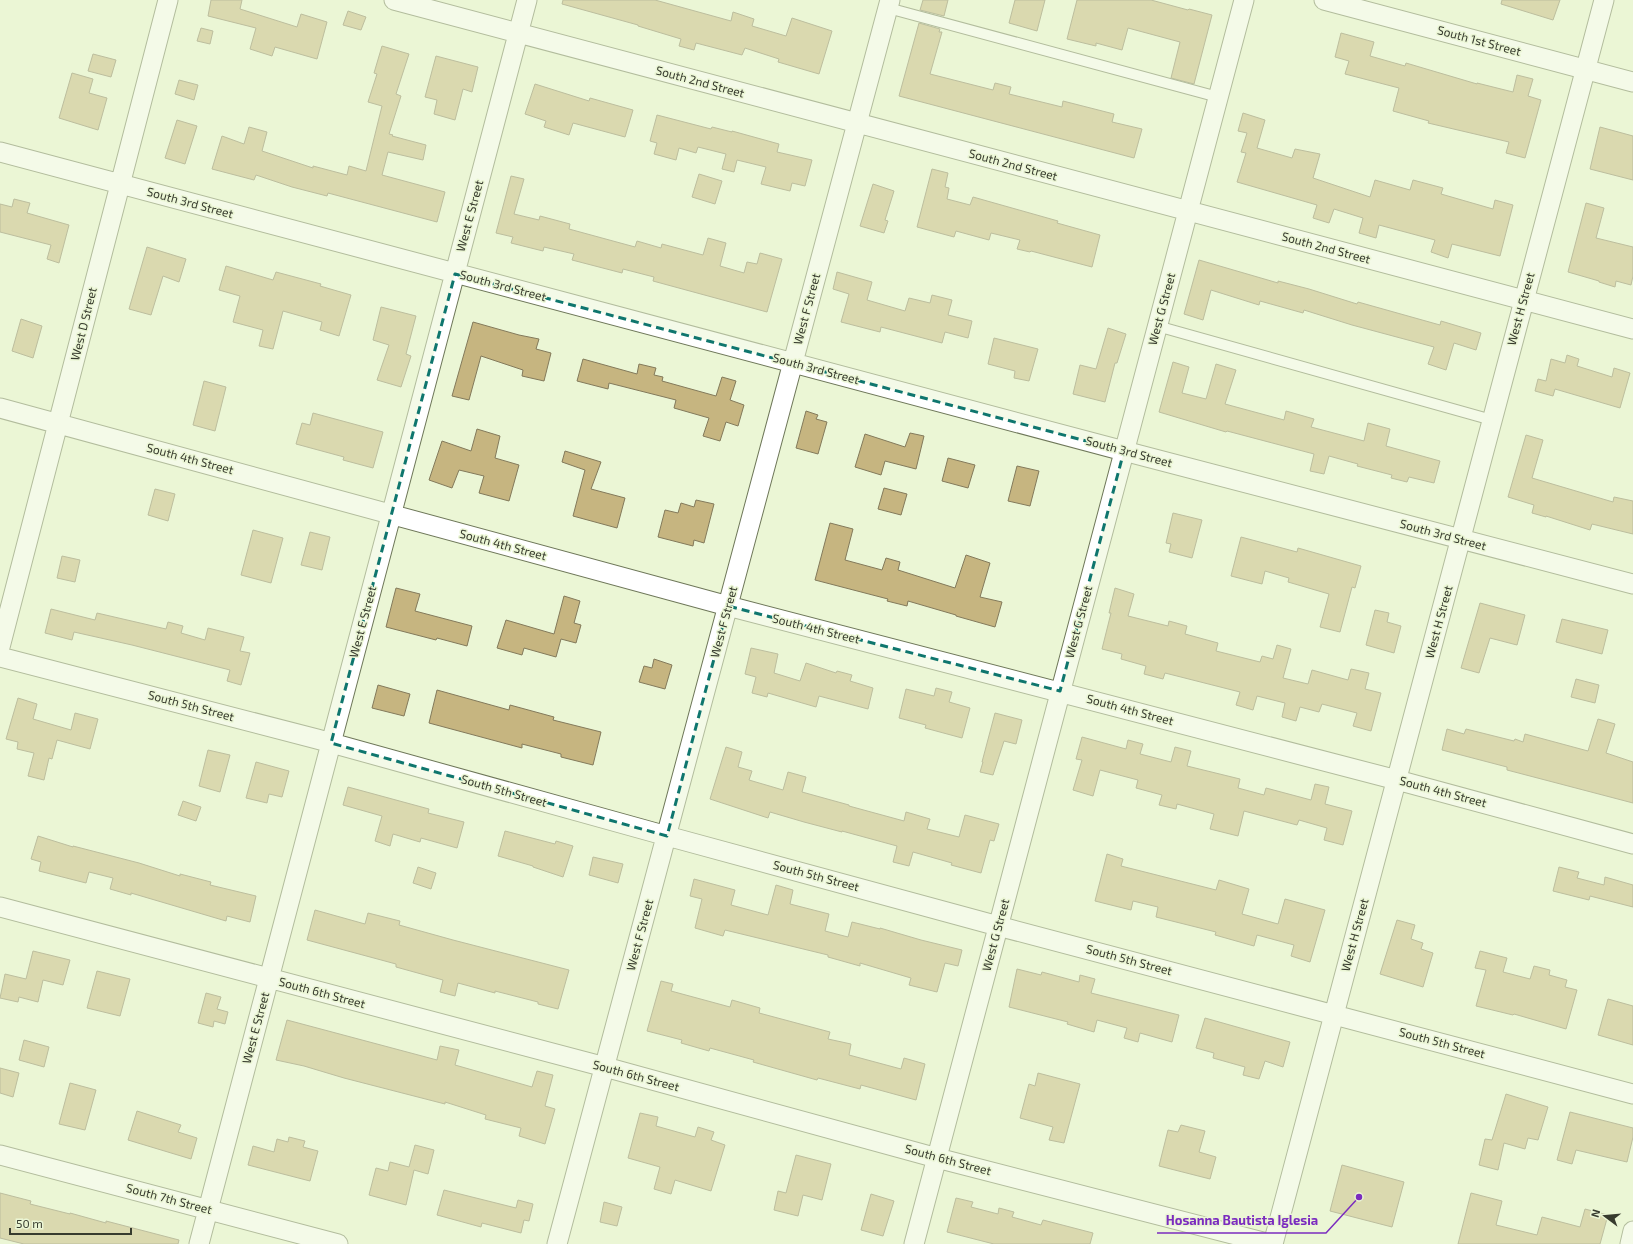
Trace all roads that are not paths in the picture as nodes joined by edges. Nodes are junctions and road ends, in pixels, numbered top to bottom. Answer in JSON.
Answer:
{"nodes":[{"id":1,"x":168,"y":0,"type":"edge"},
{"id":2,"x":394,"y":0,"type":"edge"},
{"id":3,"x":527,"y":0,"type":"edge"},
{"id":4,"x":1244,"y":0,"type":"edge"},
{"id":5,"x":1324,"y":0,"type":"edge"},
{"id":6,"x":1604,"y":0,"type":"edge"},
{"id":7,"x":889,"y":4,"type":"edge"},
{"id":8,"x":518,"y":33,"type":"junction"},
{"id":9,"x":1585,"y":69,"type":"junction"},
{"id":10,"x":1633,"y":82,"type":"edge"},
{"id":11,"x":1218,"y":97,"type":"junction"},
{"id":12,"x":857,"y":124,"type":"junction"},
{"id":13,"x":0,"y":152,"type":"edge"},
{"id":14,"x":120,"y":185,"type":"junction"},
{"id":15,"x":1188,"y":211,"type":"junction"},
{"id":16,"x":455,"y":274,"type":"junction"},
{"id":17,"x":1523,"y":299,"type":"junction"},
{"id":18,"x":1157,"y":326,"type":"junction"},
{"id":19,"x":1633,"y":329,"type":"edge"},
{"id":20,"x":793,"y":362,"type":"junction"},
{"id":21,"x":0,"y":408,"type":"edge"},
{"id":22,"x":1492,"y":420,"type":"junction"},
{"id":23,"x":59,"y":424,"type":"junction"},
{"id":24,"x":1124,"y":451,"type":"junction"},
{"id":25,"x":391,"y":514,"type":"junction"},
{"id":26,"x":1461,"y":539,"type":"junction"},
{"id":27,"x":1633,"y":584,"type":"edge"},
{"id":28,"x":728,"y":606,"type":"junction"},
{"id":29,"x":0,"y":648,"type":"edge"},
{"id":30,"x":0,"y":657,"type":"edge"},
{"id":31,"x":1060,"y":691,"type":"junction"},
{"id":32,"x":331,"y":743,"type":"junction"},
{"id":33,"x":1397,"y":780,"type":"junction"},
{"id":34,"x":666,"y":836,"type":"junction"},
{"id":35,"x":1633,"y":844,"type":"edge"},
{"id":36,"x":0,"y":908,"type":"edge"},
{"id":37,"x":998,"y":926,"type":"junction"},
{"id":38,"x":269,"y":979,"type":"junction"},
{"id":39,"x":1334,"y":1015,"type":"junction"},
{"id":40,"x":605,"y":1067,"type":"junction"},
{"id":41,"x":1633,"y":1094,"type":"edge"},
{"id":42,"x":0,"y":1155,"type":"edge"},
{"id":43,"x":936,"y":1158,"type":"junction"},
{"id":44,"x":208,"y":1209,"type":"junction"},
{"id":45,"x":1633,"y":1230,"type":"edge"},
{"id":46,"x":199,"y":1244,"type":"edge"},
{"id":47,"x":338,"y":1244,"type":"edge"},
{"id":48,"x":557,"y":1244,"type":"edge"},
{"id":49,"x":914,"y":1244,"type":"edge"},
{"id":50,"x":1272,"y":1244,"type":"edge"},
{"id":51,"x":1630,"y":1244,"type":"edge"}],
"edges":[{"from":1,"to":14,"type":"street","name":"West D Street"},
{"from":2,"to":8,"type":"street","name":"South 2nd Street"},
{"from":3,"to":8,"type":"street","name":"West E Street"},
{"from":4,"to":11,"type":"street","name":"West G Street"},
{"from":5,"to":9,"type":"street","name":"South 1st Street"},
{"from":6,"to":9,"type":"street","name":"West H Street"},
{"from":7,"to":11,"type":"lane"},
{"from":7,"to":12,"type":"street","name":"West F Street"},
{"from":8,"to":12,"type":"street","name":"South 2nd Street"},
{"from":8,"to":16,"type":"street","name":"West E Street"},
{"from":9,"to":10,"type":"street","name":"South 1st Street"},
{"from":9,"to":17,"type":"street","name":"West H Street"},
{"from":11,"to":15,"type":"street","name":"West G Street"},
{"from":12,"to":15,"type":"street","name":"South 2nd Street"},
{"from":12,"to":20,"type":"street","name":"West F Street"},
{"from":13,"to":14,"type":"street","name":"South 3rd Street"},
{"from":14,"to":16,"type":"street","name":"South 3rd Street"},
{"from":14,"to":23,"type":"street","name":"West D Street"},
{"from":15,"to":17,"type":"street","name":"South 2nd Street"},
{"from":15,"to":18,"type":"street","name":"West G Street"},
{"from":16,"to":20,"type":"street","name":"South 3rd Street"},
{"from":16,"to":25,"type":"street","name":"West E Street"},
{"from":17,"to":19,"type":"street","name":"South 2nd Street"},
{"from":17,"to":22,"type":"street","name":"West H Street"},
{"from":18,"to":22,"type":"lane"},
{"from":18,"to":24,"type":"street","name":"West G Street"},
{"from":20,"to":24,"type":"street","name":"South 3rd Street"},
{"from":20,"to":28,"type":"street","name":"West F Street"},
{"from":21,"to":23,"type":"street","name":"South 4th Street"},
{"from":22,"to":26,"type":"street","name":"West H Street"},
{"from":23,"to":25,"type":"street","name":"South 4th Street"},
{"from":23,"to":29,"type":"street","name":"West D Street"},
{"from":24,"to":26,"type":"street","name":"South 3rd Street"},
{"from":24,"to":31,"type":"street","name":"West G Street"},
{"from":25,"to":28,"type":"street","name":"South 4th Street"},
{"from":25,"to":32,"type":"street","name":"West E Street"},
{"from":26,"to":27,"type":"street","name":"South 3rd Street"},
{"from":26,"to":33,"type":"street","name":"West H Street"},
{"from":28,"to":31,"type":"street","name":"South 4th Street"},
{"from":28,"to":34,"type":"street","name":"West F Street"},
{"from":30,"to":32,"type":"street","name":"South 5th Street"},
{"from":31,"to":33,"type":"street","name":"South 4th Street"},
{"from":31,"to":37,"type":"street","name":"West G Street"},
{"from":32,"to":34,"type":"street","name":"South 5th Street"},
{"from":32,"to":38,"type":"street","name":"West E Street"},
{"from":33,"to":35,"type":"street","name":"South 4th Street"},
{"from":33,"to":39,"type":"street","name":"West H Street"},
{"from":34,"to":37,"type":"street","name":"South 5th Street"},
{"from":34,"to":40,"type":"street","name":"West F Street"},
{"from":36,"to":38,"type":"street","name":"South 6th Street"},
{"from":37,"to":39,"type":"street","name":"South 5th Street"},
{"from":37,"to":43,"type":"street","name":"West G Street"},
{"from":38,"to":40,"type":"street","name":"South 6th Street"},
{"from":38,"to":44,"type":"street","name":"West E Street"},
{"from":39,"to":41,"type":"street","name":"South 5th Street"},
{"from":39,"to":50,"type":"street","name":"West H Street"},
{"from":40,"to":43,"type":"street","name":"South 6th Street"},
{"from":40,"to":48,"type":"street","name":"West F Street"},
{"from":42,"to":44,"type":"street","name":"South 7th Street"},
{"from":43,"to":49,"type":"street","name":"West G Street"},
{"from":43,"to":50,"type":"street","name":"South 6th Street"},
{"from":44,"to":46,"type":"street","name":"West E Street"},
{"from":44,"to":47,"type":"street","name":"South 7th Street"},
{"from":45,"to":51,"type":"street"}]}
